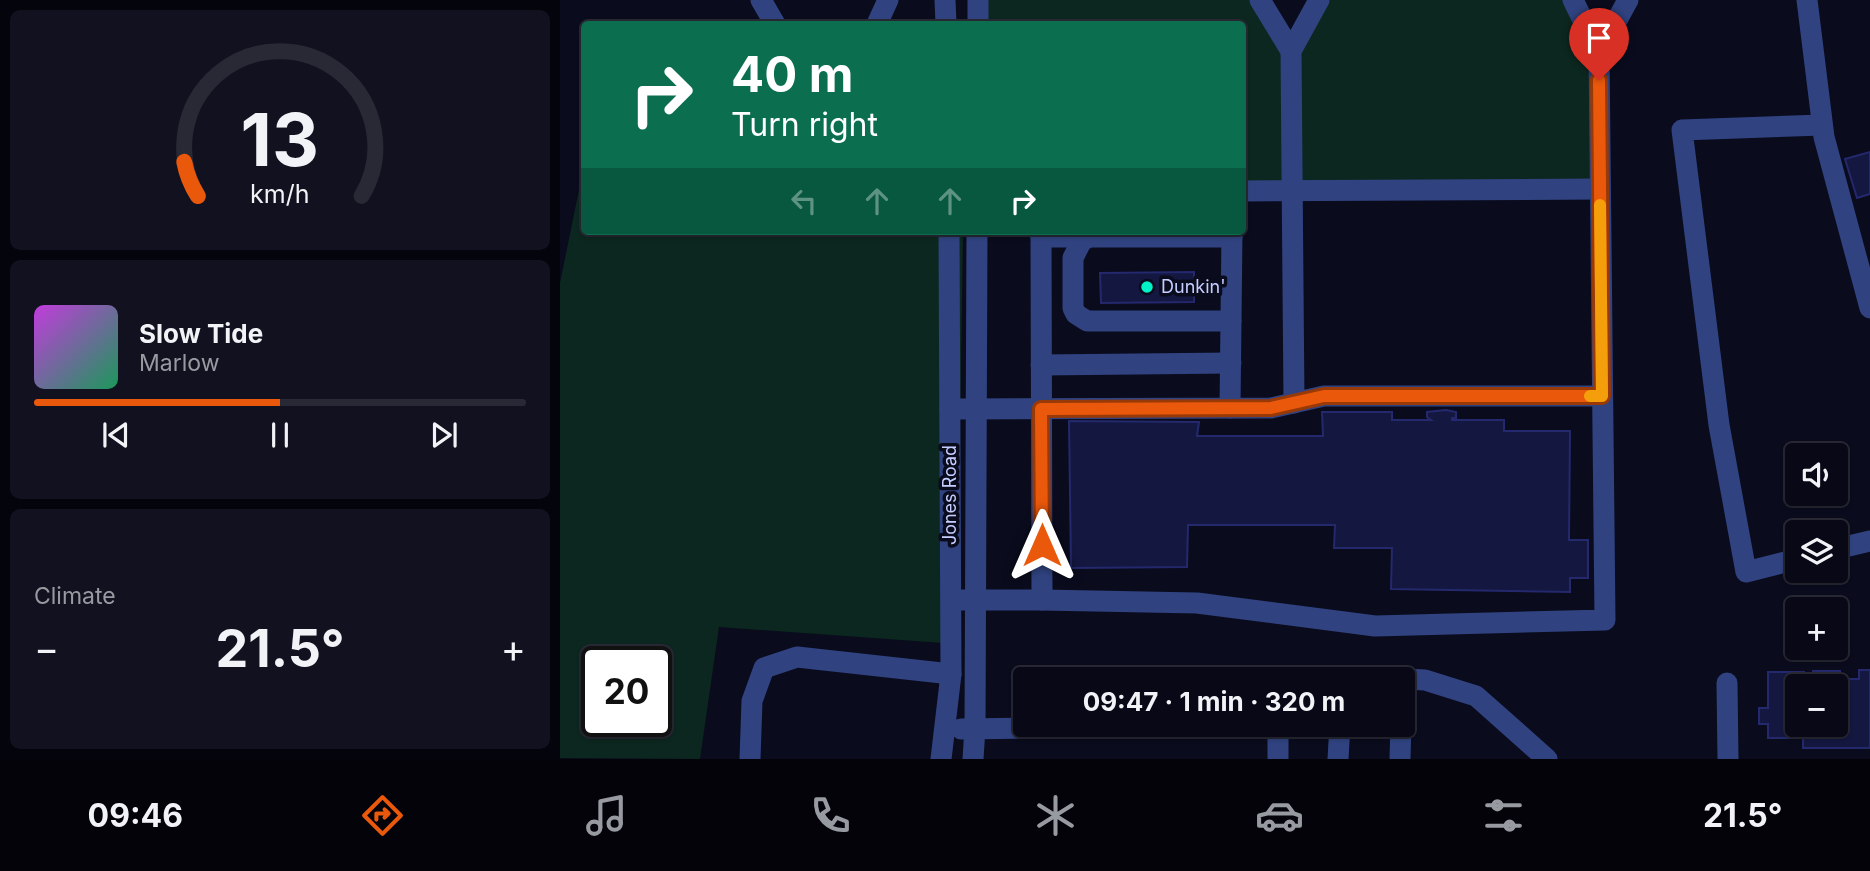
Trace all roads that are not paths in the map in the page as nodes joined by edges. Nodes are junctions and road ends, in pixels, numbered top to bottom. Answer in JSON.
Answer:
{"nodes":[{"id":1,"x":761,"y":0,"type":"edge"},
{"id":2,"x":888,"y":0,"type":"edge"},
{"id":3,"x":945,"y":0,"type":"edge"},
{"id":4,"x":978,"y":0,"type":"edge"},
{"id":5,"x":1260,"y":0,"type":"edge"},
{"id":6,"x":1319,"y":0,"type":"edge"},
{"id":7,"x":1573,"y":0,"type":"edge"},
{"id":8,"x":1628,"y":0,"type":"edge"},
{"id":9,"x":1807,"y":0,"type":"edge"},
{"id":10,"x":773,"y":21,"type":"edge"},
{"id":11,"x":878,"y":21,"type":"edge"},
{"id":12,"x":946,"y":21,"type":"edge"},
{"id":13,"x":978,"y":21,"type":"edge"},
{"id":14,"x":1291,"y":51,"type":"junction"},
{"id":15,"x":1599,"y":52,"type":"junction"},
{"id":16,"x":1822,"y":125,"type":"junction"},
{"id":17,"x":1600,"y":189,"type":"junction"},
{"id":18,"x":1246,"y":191,"type":"edge"},
{"id":19,"x":1292,"y":191,"type":"junction"},
{"id":20,"x":949,"y":235,"type":"edge"},
{"id":21,"x":977,"y":235,"type":"edge"},
{"id":22,"x":1041,"y":235,"type":"edge"},
{"id":23,"x":1057,"y":235,"type":"edge"},
{"id":24,"x":1184,"y":235,"type":"edge"},
{"id":25,"x":1232,"y":235,"type":"edge"},
{"id":26,"x":1088,"y":237,"type":"junction"},
{"id":27,"x":1870,"y":309,"type":"edge"},
{"id":28,"x":1231,"y":321,"type":"junction"},
{"id":29,"x":1231,"y":363,"type":"junction"},
{"id":30,"x":1041,"y":365,"type":"junction"},
{"id":31,"x":1602,"y":396,"type":"junction"},
{"id":32,"x":1294,"y":403,"type":"junction"},
{"id":33,"x":1230,"y":408,"type":"junction"},
{"id":34,"x":976,"y":409,"type":"junction"},
{"id":35,"x":1041,"y":409,"type":"junction"},
{"id":36,"x":950,"y":410,"type":"junction"},
{"id":37,"x":1870,"y":541,"type":"edge"},
{"id":38,"x":1848,"y":547,"type":"edge"},
{"id":39,"x":1785,"y":562,"type":"edge"},
{"id":40,"x":975,"y":600,"type":"junction"},
{"id":41,"x":1042,"y":600,"type":"junction"},
{"id":42,"x":951,"y":601,"type":"junction"},
{"id":43,"x":951,"y":674,"type":"junction"},
{"id":44,"x":1415,"y":680,"type":"edge"},
{"id":45,"x":1727,"y":682,"type":"dead end"},
{"id":46,"x":975,"y":728,"type":"junction"},
{"id":47,"x":1013,"y":728,"type":"edge"},
{"id":48,"x":945,"y":729,"type":"junction"},
{"id":49,"x":1278,"y":737,"type":"edge"},
{"id":50,"x":1339,"y":737,"type":"edge"},
{"id":51,"x":1400,"y":737,"type":"edge"},
{"id":52,"x":750,"y":759,"type":"edge"},
{"id":53,"x":941,"y":759,"type":"edge"},
{"id":54,"x":973,"y":759,"type":"edge"},
{"id":55,"x":1278,"y":759,"type":"edge"},
{"id":56,"x":1338,"y":759,"type":"edge"},
{"id":57,"x":1399,"y":759,"type":"edge"},
{"id":58,"x":1547,"y":759,"type":"edge"},
{"id":59,"x":1728,"y":759,"type":"edge"}],
"edges":[{"from":1,"to":10,"type":"street"},
{"from":2,"to":11,"type":"street"},
{"from":3,"to":12,"type":"street"},
{"from":4,"to":13,"type":"street"},
{"from":5,"to":14,"type":"street"},
{"from":6,"to":14,"type":"street"},
{"from":7,"to":15,"type":"street"},
{"from":8,"to":15,"type":"street"},
{"from":9,"to":16,"type":"street"},
{"from":14,"to":19,"type":"street"},
{"from":15,"to":17,"type":"street"},
{"from":16,"to":27,"type":"street"},
{"from":16,"to":39,"type":"street"},
{"from":17,"to":19,"type":"street"},
{"from":17,"to":31,"type":"street"},
{"from":18,"to":19,"type":"street"},
{"from":19,"to":32,"type":"street"},
{"from":20,"to":36,"type":"street","name":"Jones Road"},
{"from":21,"to":34,"type":"street","name":"Jones Road"},
{"from":22,"to":30,"type":"street"},
{"from":23,"to":26,"type":"street"},
{"from":24,"to":26,"type":"street"},
{"from":25,"to":28,"type":"street"},
{"from":26,"to":28,"type":"street"},
{"from":28,"to":29,"type":"street"},
{"from":29,"to":30,"type":"street"},
{"from":29,"to":33,"type":"street"},
{"from":30,"to":35,"type":"street"},
{"from":31,"to":32,"type":"street"},
{"from":31,"to":41,"type":"street"},
{"from":32,"to":33,"type":"street"},
{"from":33,"to":35,"type":"street"},
{"from":34,"to":35,"type":"street"},
{"from":34,"to":36,"type":"street"},
{"from":34,"to":40,"type":"street","name":"Jones Road"},
{"from":35,"to":41,"type":"street"},
{"from":36,"to":42,"type":"street","name":"Jones Road"},
{"from":37,"to":38,"type":"street"},
{"from":40,"to":41,"type":"street"},
{"from":40,"to":42,"type":"street"},
{"from":40,"to":46,"type":"street","name":"Jones Road"},
{"from":42,"to":43,"type":"street","name":"Jones Road"},
{"from":43,"to":48,"type":"street","name":"Jones Road"},
{"from":43,"to":52,"type":"street"},
{"from":44,"to":58,"type":"street"},
{"from":45,"to":59,"type":"street"},
{"from":46,"to":47,"type":"street"},
{"from":46,"to":48,"type":"street"},
{"from":46,"to":54,"type":"street","name":"Jones Road"},
{"from":48,"to":53,"type":"street","name":"Jones Road"},
{"from":49,"to":55,"type":"street"},
{"from":50,"to":56,"type":"street"},
{"from":51,"to":57,"type":"street"}]}
